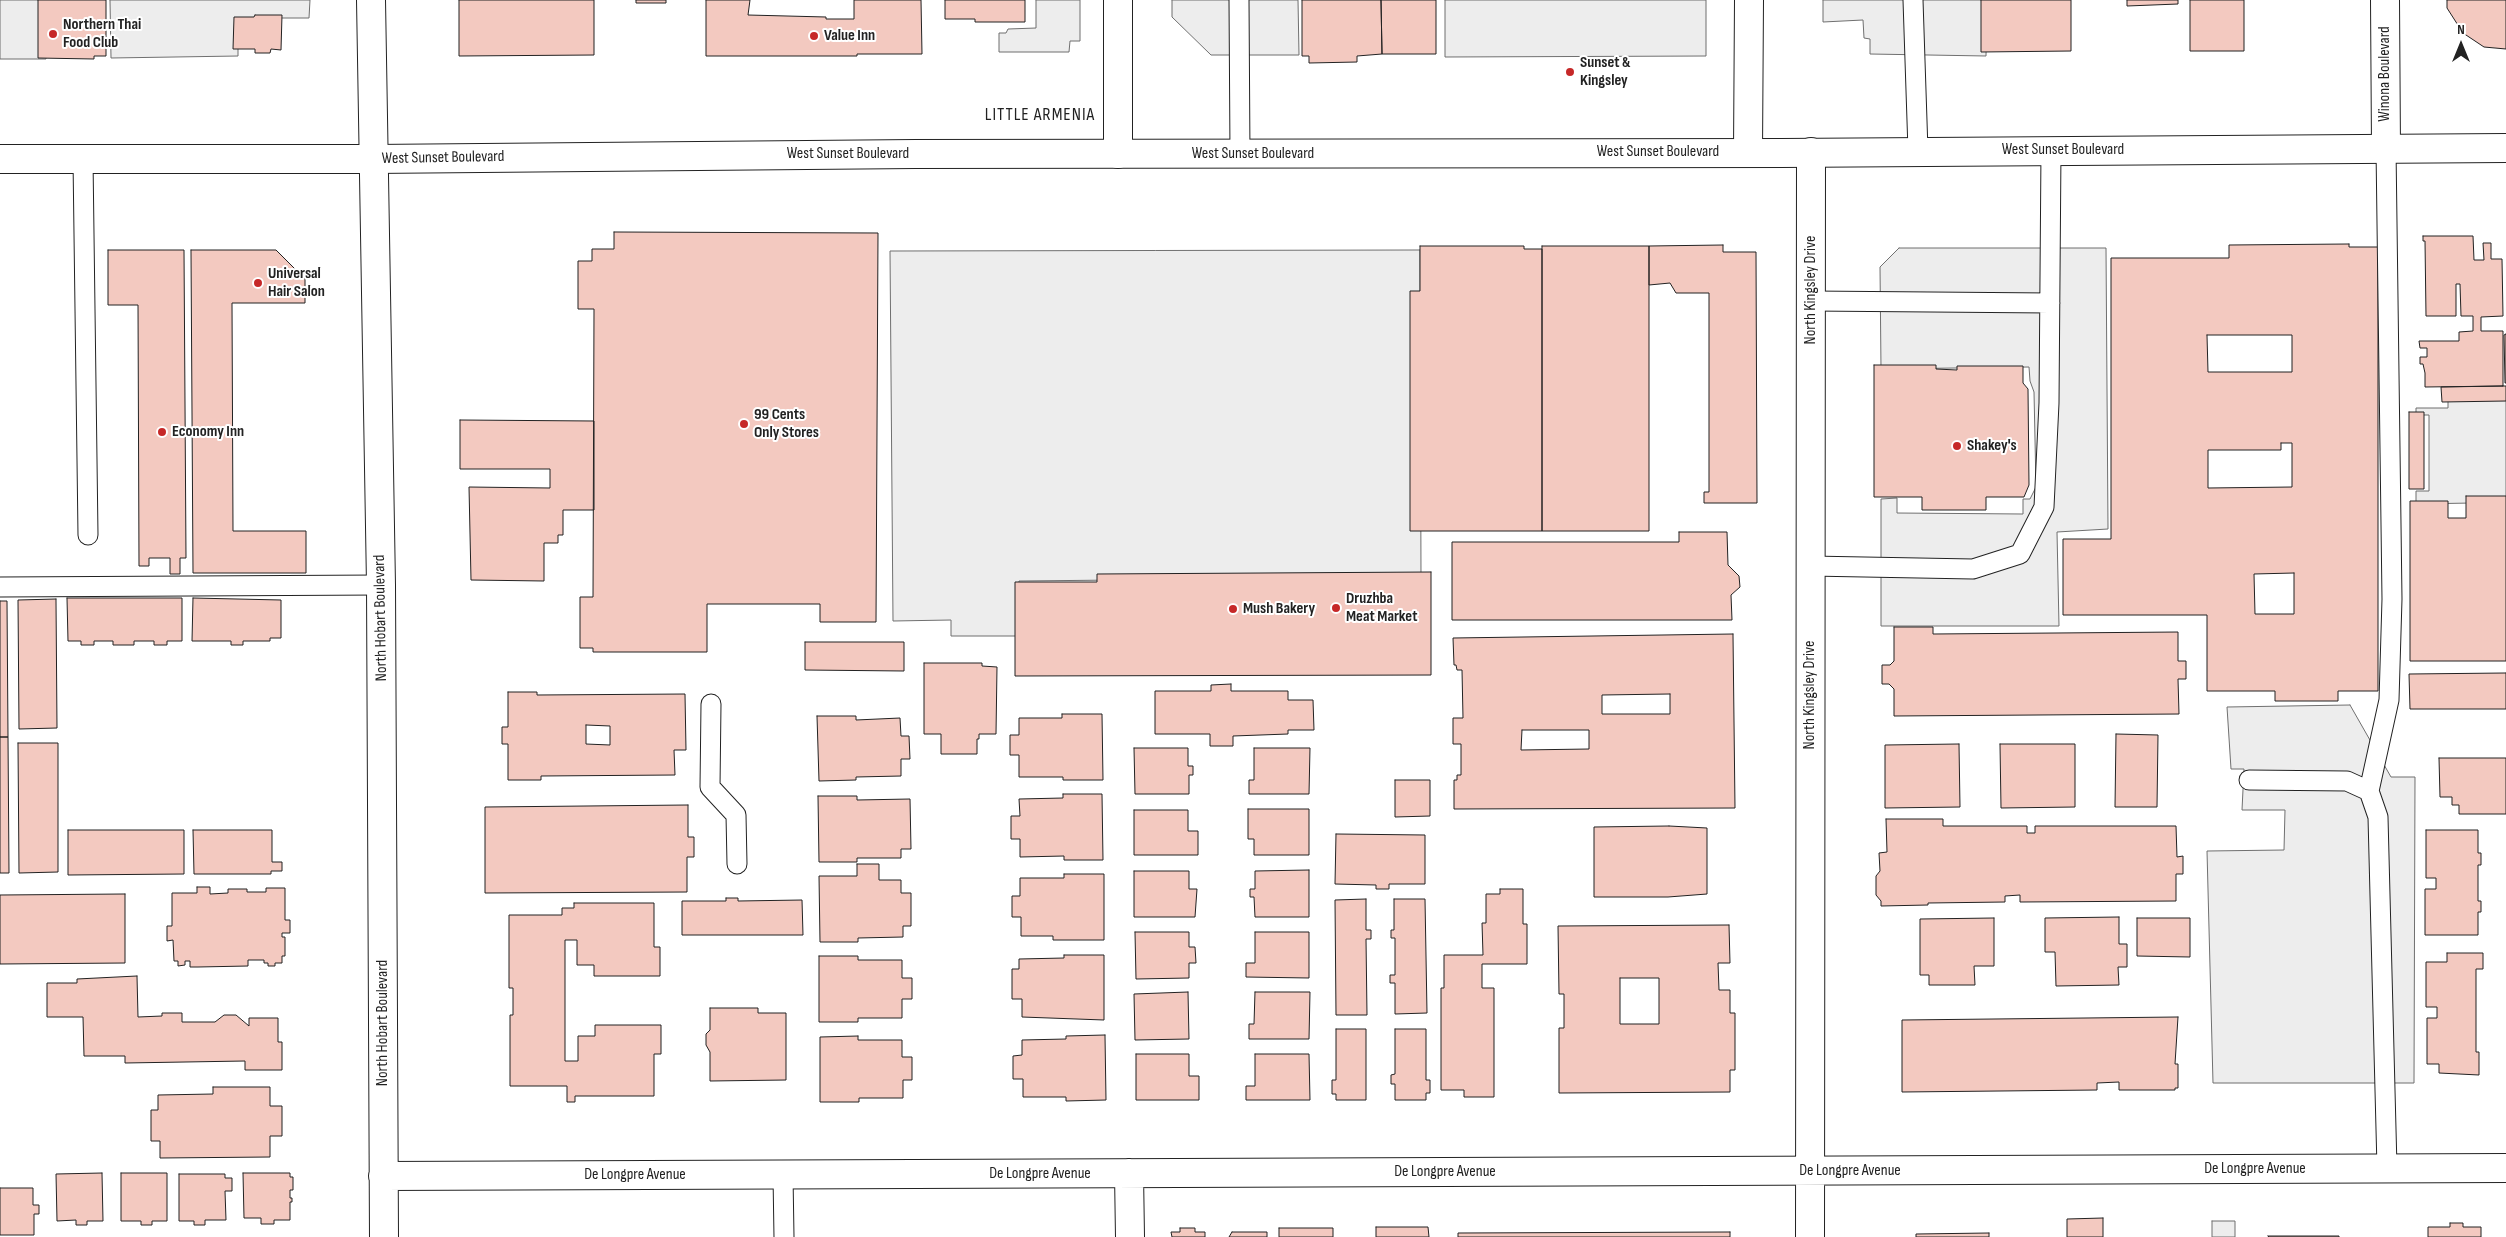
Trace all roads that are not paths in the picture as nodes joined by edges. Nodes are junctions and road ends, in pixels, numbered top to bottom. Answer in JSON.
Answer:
{"nodes":[{"id":1,"x":372,"y":0,"type":"edge"},
{"id":2,"x":1118,"y":0,"type":"edge"},
{"id":3,"x":1239,"y":0,"type":"edge"},
{"id":4,"x":1749,"y":0,"type":"edge"},
{"id":5,"x":1913,"y":0,"type":"edge"},
{"id":6,"x":2385,"y":0,"type":"edge"},
{"id":7,"x":2386,"y":148,"type":"junction"},
{"id":8,"x":2506,"y":148,"type":"edge"},
{"id":9,"x":2052,"y":150,"type":"junction"},
{"id":10,"x":1918,"y":151,"type":"junction"},
{"id":11,"x":1748,"y":152,"type":"junction"},
{"id":12,"x":1811,"y":152,"type":"junction"},
{"id":13,"x":1118,"y":154,"type":"junction"},
{"id":14,"x":1240,"y":154,"type":"junction"},
{"id":15,"x":0,"y":159,"type":"edge"},
{"id":16,"x":83,"y":159,"type":"junction"},
{"id":17,"x":373,"y":159,"type":"junction"},
{"id":18,"x":1811,"y":301,"type":"junction"},
{"id":19,"x":2050,"y":302,"type":"junction"},
{"id":20,"x":88,"y":535,"type":"dead end"},
{"id":21,"x":1810,"y":566,"type":"junction"},
{"id":22,"x":381,"y":585,"type":"junction"},
{"id":23,"x":0,"y":587,"type":"edge"},
{"id":24,"x":711,"y":704,"type":"dead end"},
{"id":25,"x":2249,"y":780,"type":"dead end"},
{"id":26,"x":2369,"y":791,"type":"junction"},
{"id":27,"x":737,"y":864,"type":"dead end"},
{"id":28,"x":2387,"y":1168,"type":"junction"},
{"id":29,"x":2506,"y":1168,"type":"edge"},
{"id":30,"x":1810,"y":1170,"type":"junction"},
{"id":31,"x":1129,"y":1173,"type":"junction"},
{"id":32,"x":783,"y":1175,"type":"junction"},
{"id":33,"x":384,"y":1176,"type":"junction"},
{"id":34,"x":384,"y":1237,"type":"edge"},
{"id":35,"x":784,"y":1237,"type":"edge"},
{"id":36,"x":1130,"y":1237,"type":"edge"},
{"id":37,"x":1810,"y":1237,"type":"edge"}],
"edges":[{"from":1,"to":17,"type":"street","name":"North Hobart Boulevard"},
{"from":2,"to":13,"type":"street"},
{"from":3,"to":14,"type":"lane"},
{"from":4,"to":11,"type":"street"},
{"from":5,"to":10,"type":"lane"},
{"from":6,"to":7,"type":"street","name":"Winona Boulevard"},
{"from":7,"to":8,"type":"street","name":"West Sunset Boulevard"},
{"from":7,"to":9,"type":"street","name":"West Sunset Boulevard"},
{"from":7,"to":26,"type":"lane"},
{"from":9,"to":10,"type":"street","name":"West Sunset Boulevard"},
{"from":9,"to":19,"type":"lane"},
{"from":10,"to":12,"type":"street","name":"West Sunset Boulevard"},
{"from":11,"to":12,"type":"street","name":"West Sunset Boulevard"},
{"from":11,"to":14,"type":"street","name":"West Sunset Boulevard"},
{"from":12,"to":18,"type":"street","name":"North Kingsley Drive"},
{"from":13,"to":14,"type":"street","name":"West Sunset Boulevard"},
{"from":13,"to":17,"type":"street","name":"West Sunset Boulevard"},
{"from":15,"to":16,"type":"street","name":"West Sunset Boulevard"},
{"from":16,"to":17,"type":"street","name":"West Sunset Boulevard"},
{"from":16,"to":20,"type":"lane"},
{"from":17,"to":22,"type":"street","name":"North Hobart Boulevard"},
{"from":18,"to":19,"type":"lane"},
{"from":18,"to":21,"type":"street","name":"North Kingsley Drive"},
{"from":19,"to":21,"type":"lane"},
{"from":21,"to":30,"type":"street","name":"North Kingsley Drive"},
{"from":22,"to":23,"type":"lane"},
{"from":22,"to":33,"type":"street","name":"North Hobart Boulevard"},
{"from":24,"to":27,"type":"lane"},
{"from":25,"to":26,"type":"lane"},
{"from":26,"to":28,"type":"lane"},
{"from":28,"to":29,"type":"street","name":"De Longpre Avenue"},
{"from":28,"to":30,"type":"street","name":"De Longpre Avenue"},
{"from":30,"to":31,"type":"street","name":"De Longpre Avenue"},
{"from":30,"to":37,"type":"street","name":"North Kingsley Drive"},
{"from":31,"to":32,"type":"street","name":"De Longpre Avenue"},
{"from":31,"to":36,"type":"street"},
{"from":32,"to":33,"type":"street","name":"De Longpre Avenue"},
{"from":32,"to":35,"type":"lane"},
{"from":33,"to":34,"type":"street","name":"North Hobart Boulevard"}]}
